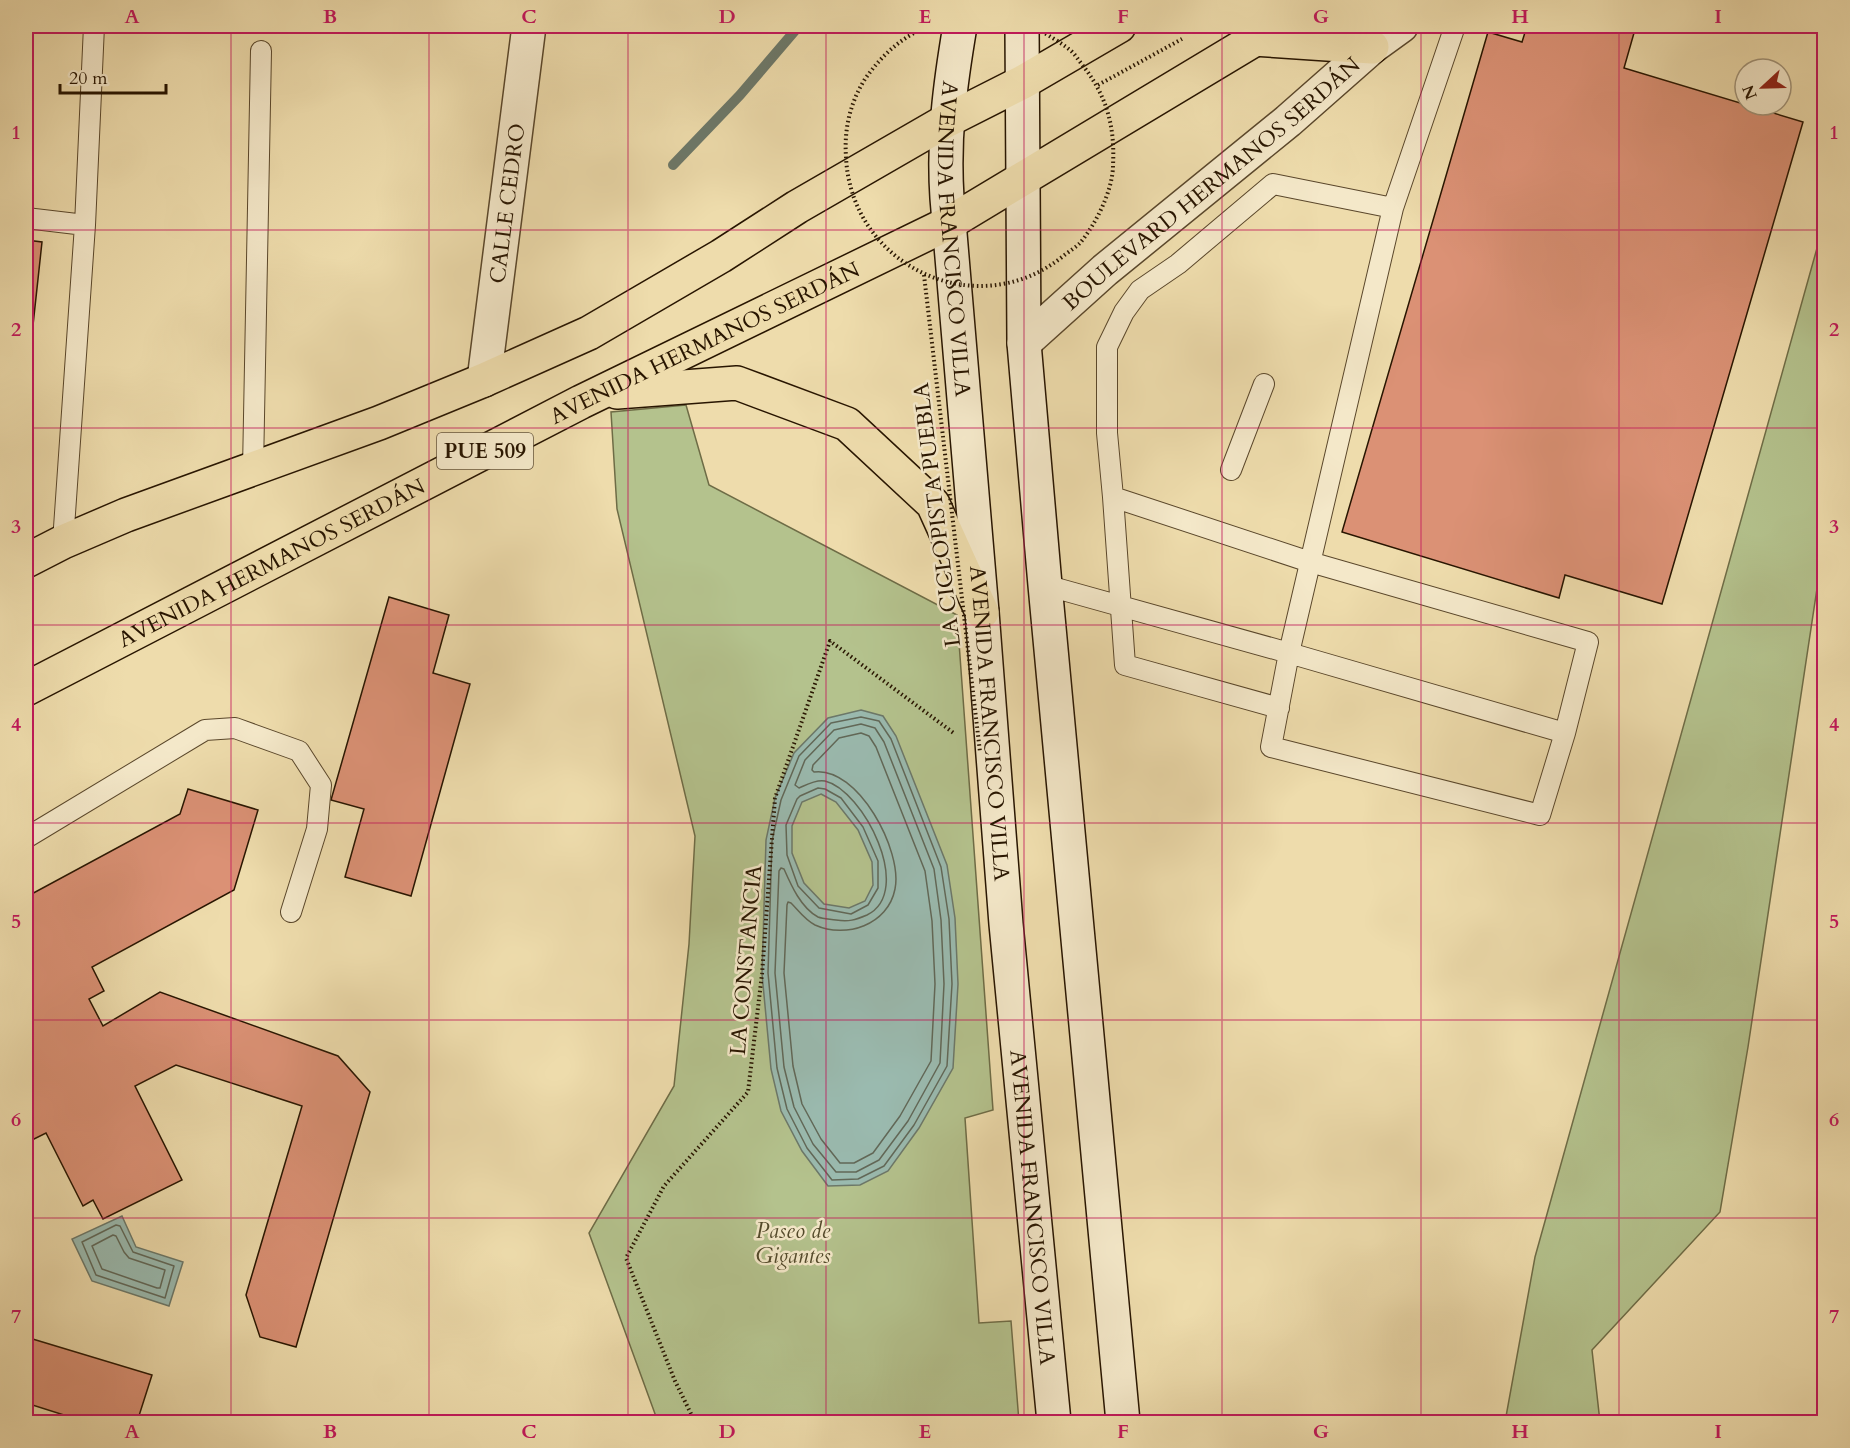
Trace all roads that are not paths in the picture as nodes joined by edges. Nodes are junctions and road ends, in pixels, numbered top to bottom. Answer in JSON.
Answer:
{"nodes":[{"id":1,"x":94,"y":26,"type":"edge"},
{"id":2,"x":529,"y":26,"type":"edge"},
{"id":3,"x":960,"y":26,"type":"edge"},
{"id":4,"x":1022,"y":26,"type":"edge"},
{"id":5,"x":1119,"y":26,"type":"edge"},
{"id":6,"x":1401,"y":26,"type":"edge"},
{"id":7,"x":1455,"y":26,"type":"edge"},
{"id":8,"x":1265,"y":32,"type":"edge"},
{"id":9,"x":1372,"y":47,"type":"junction"},
{"id":10,"x":261,"y":51,"type":"dead end"},
{"id":11,"x":1023,"y":82,"type":"junction"},
{"id":12,"x":946,"y":121,"type":"junction"},
{"id":13,"x":1023,"y":178,"type":"junction"},
{"id":14,"x":1393,"y":208,"type":"junction"},
{"id":15,"x":26,"y":218,"type":"edge"},
{"id":16,"x":949,"y":223,"type":"junction"},
{"id":17,"x":85,"y":225,"type":"junction"},
{"id":18,"x":1024,"y":343,"type":"junction"},
{"id":19,"x":484,"y":380,"type":"junction"},
{"id":20,"x":1264,"y":384,"type":"dead end"},
{"id":21,"x":581,"y":402,"type":"junction"},
{"id":22,"x":253,"y":469,"type":"junction"},
{"id":23,"x":1231,"y":470,"type":"dead end"},
{"id":24,"x":1113,"y":497,"type":"junction"},
{"id":25,"x":63,"y":542,"type":"junction"},
{"id":26,"x":26,"y":561,"type":"edge"},
{"id":27,"x":1310,"y":562,"type":"junction"},
{"id":28,"x":1045,"y":585,"type":"junction"},
{"id":29,"x":1120,"y":604,"type":"junction"},
{"id":30,"x":982,"y":612,"type":"junction"},
{"id":31,"x":1289,"y":652,"type":"junction"},
{"id":32,"x":26,"y":688,"type":"edge"},
{"id":33,"x":1279,"y":708,"type":"junction"},
{"id":34,"x":1565,"y":733,"type":"junction"},
{"id":35,"x":26,"y":838,"type":"edge"},
{"id":36,"x":291,"y":912,"type":"dead end"},
{"id":37,"x":1054,"y":1422,"type":"edge"},
{"id":38,"x":1123,"y":1422,"type":"edge"}],
"edges":[{"from":1,"to":17,"type":"lane"},
{"from":2,"to":19,"type":"main road","name":"CALLE CEDRO"},
{"from":3,"to":12,"type":"main road","name":"AVENIDA FRANCISCO VILLA"},
{"from":4,"to":11,"type":"main road"},
{"from":5,"to":11,"type":"main road"},
{"from":6,"to":9,"type":"main road","name":"BOULEVARD HERMANOS SERDÁN"},
{"from":7,"to":14,"type":"lane"},
{"from":8,"to":9,"type":"main road"},
{"from":8,"to":13,"type":"main road","name":"AVENIDA HERMANOS SERDÁN"},
{"from":9,"to":18,"type":"main road","name":"BOULEVARD HERMANOS SERDÁN"},
{"from":10,"to":22,"type":"lane"},
{"from":11,"to":12,"type":"main road"},
{"from":11,"to":13,"type":"main road"},
{"from":12,"to":16,"type":"main road","name":"AVENIDA FRANCISCO VILLA"},
{"from":12,"to":19,"type":"main road","number":"PUE 509"},
{"from":13,"to":16,"type":"main road","name":"AVENIDA HERMANOS SERDÁN"},
{"from":13,"to":18,"type":"main road"},
{"from":14,"to":24,"type":"lane"},
{"from":14,"to":27,"type":"lane"},
{"from":15,"to":17,"type":"lane"},
{"from":16,"to":21,"type":"main road","name":"AVENIDA HERMANOS SERDÁN","number":"PUE 509"},
{"from":16,"to":30,"type":"main road","name":"AVENIDA FRANCISCO VILLA"},
{"from":17,"to":25,"type":"lane"},
{"from":18,"to":28,"type":"main road"},
{"from":19,"to":22,"type":"main road","number":"PUE 509"},
{"from":20,"to":23,"type":"lane"},
{"from":21,"to":30,"type":"main road"},
{"from":21,"to":32,"type":"main road","name":"AVENIDA HERMANOS SERDÁN","number":"PUE 509"},
{"from":22,"to":25,"type":"main road","number":"PUE 509"},
{"from":24,"to":27,"type":"lane"},
{"from":24,"to":29,"type":"lane"},
{"from":25,"to":26,"type":"main road","number":"PUE 509"},
{"from":27,"to":31,"type":"lane"},
{"from":27,"to":34,"type":"lane"},
{"from":28,"to":29,"type":"lane"},
{"from":28,"to":38,"type":"main road"},
{"from":29,"to":31,"type":"lane"},
{"from":29,"to":33,"type":"lane"},
{"from":30,"to":37,"type":"main road","name":"AVENIDA FRANCISCO VILLA"},
{"from":31,"to":33,"type":"lane"},
{"from":31,"to":34,"type":"lane"},
{"from":33,"to":34,"type":"lane"},
{"from":35,"to":36,"type":"lane"}]}
